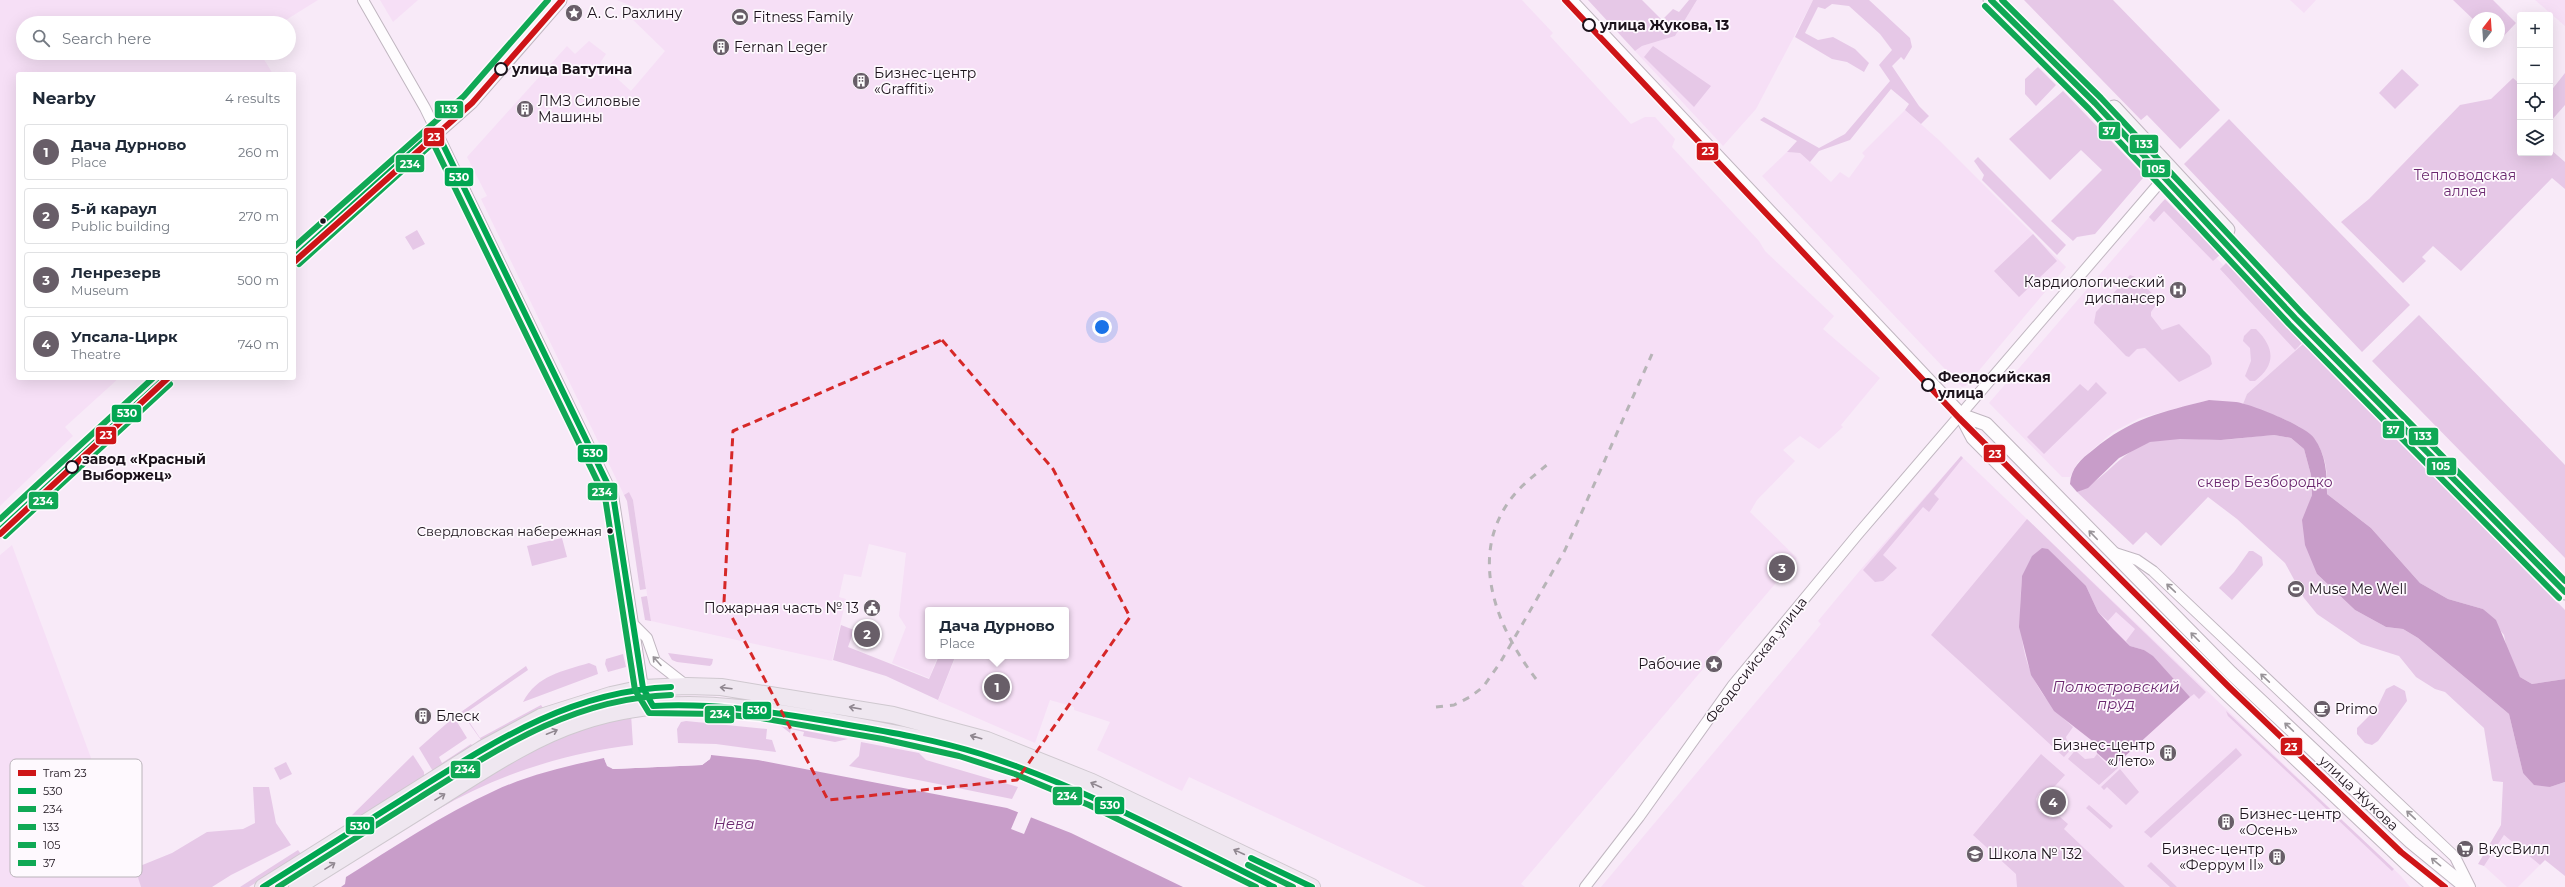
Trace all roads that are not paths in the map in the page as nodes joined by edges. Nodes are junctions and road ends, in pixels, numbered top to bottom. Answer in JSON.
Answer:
{"nodes":[{"id":1,"x":362,"y":0,"type":"edge"},
{"id":2,"x":559,"y":0,"type":"edge"},
{"id":3,"x":1570,"y":0,"type":"edge"},
{"id":4,"x":1991,"y":0,"type":"edge"},
{"id":5,"x":2006,"y":0,"type":"edge"},
{"id":6,"x":436,"y":130,"type":"junction"},
{"id":7,"x":2168,"y":173,"type":"junction"},
{"id":8,"x":296,"y":256,"type":"edge"},
{"id":9,"x":162,"y":380,"type":"edge"},
{"id":10,"x":1961,"y":415,"type":"junction"},
{"id":11,"x":0,"y":530,"type":"edge"},
{"id":12,"x":2109,"y":551,"type":"junction"},
{"id":13,"x":2565,"y":578,"type":"edge"},
{"id":14,"x":2565,"y":592,"type":"edge"},
{"id":15,"x":634,"y":625,"type":"junction"},
{"id":16,"x":687,"y":686,"type":"junction"},
{"id":17,"x":643,"y":688,"type":"junction"},
{"id":18,"x":653,"y":706,"type":"junction"},
{"id":19,"x":262,"y":887,"type":"edge"},
{"id":20,"x":297,"y":887,"type":"edge"},
{"id":21,"x":1274,"y":887,"type":"edge"},
{"id":22,"x":1312,"y":887,"type":"edge"},
{"id":23,"x":1585,"y":887,"type":"edge"},
{"id":24,"x":2434,"y":887,"type":"edge"},
{"id":25,"x":2466,"y":887,"type":"edge"},
{"id":26,"x":2470,"y":887,"type":"edge"}],
"edges":[{"from":1,"to":6,"type":"street"},
{"from":2,"to":6,"type":"main road"},
{"from":3,"to":10,"type":"street","name":"улица Жукова"},
{"from":4,"to":7,"type":"main road"},
{"from":5,"to":7,"type":"main road"},
{"from":6,"to":8,"type":"main road"},
{"from":6,"to":15,"type":"street"},
{"from":7,"to":10,"type":"street","name":"Феодосийская улица"},
{"from":7,"to":13,"type":"main road"},
{"from":7,"to":14,"type":"main road"},
{"from":9,"to":11,"type":"main road"},
{"from":12,"to":10,"type":"street","name":"улица Жукова","one_way":true},
{"from":10,"to":23,"type":"street","name":"Феодосийская улица"},
{"from":10,"to":24,"type":"street","name":"улица Жукова"},
{"from":25,"to":12,"type":"street","name":"улица Жукова","one_way":true},
{"from":26,"to":12,"type":"street","one_way":true},
{"from":16,"to":15,"type":"street","one_way":true},
{"from":15,"to":17,"type":"street"},
{"from":16,"to":17,"type":"main road"},
{"from":22,"to":16,"type":"main road","one_way":true},
{"from":17,"to":18,"type":"street"},
{"from":17,"to":19,"type":"main road"},
{"from":20,"to":18,"type":"main road","one_way":true},
{"from":18,"to":21,"type":"main road"}]}
